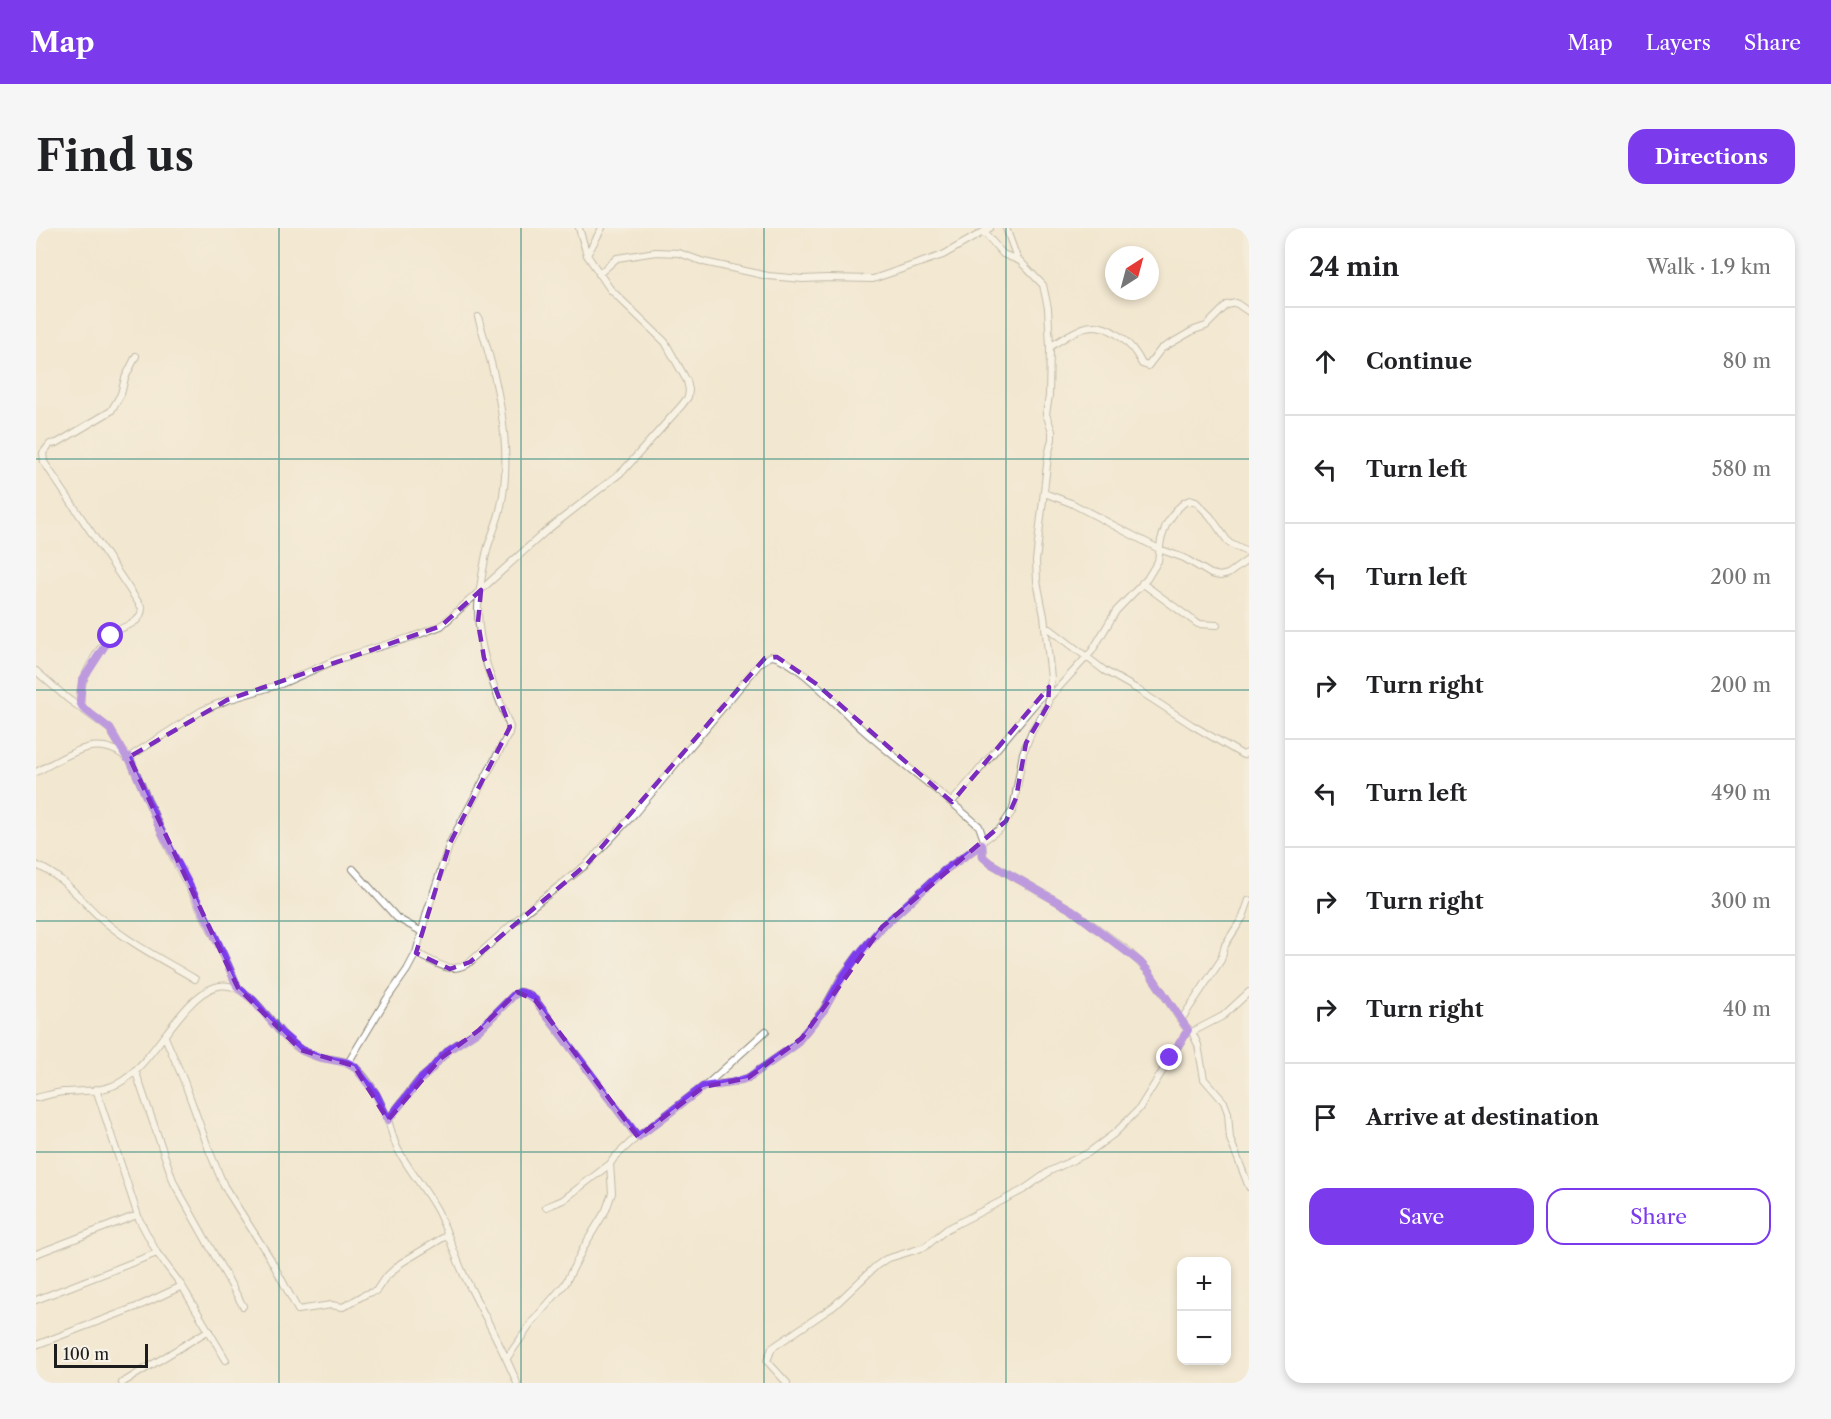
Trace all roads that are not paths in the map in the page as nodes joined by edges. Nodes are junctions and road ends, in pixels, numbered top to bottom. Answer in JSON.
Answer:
{"nodes":[{"id":1,"x":579,"y":228,"type":"edge"},
{"id":2,"x":602,"y":228,"type":"edge"},
{"id":3,"x":990,"y":228,"type":"edge"},
{"id":4,"x":1006,"y":228,"type":"edge"},
{"id":5,"x":984,"y":232,"type":"junction"},
{"id":6,"x":587,"y":255,"type":"junction"},
{"id":7,"x":1020,"y":262,"type":"junction"},
{"id":8,"x":599,"y":274,"type":"junction"},
{"id":9,"x":1249,"y":312,"type":"edge"},
{"id":10,"x":478,"y":317,"type":"dead end"},
{"id":11,"x":1050,"y":347,"type":"junction"},
{"id":12,"x":136,"y":356,"type":"dead end"},
{"id":13,"x":1044,"y":493,"type":"junction"},
{"id":14,"x":1159,"y":549,"type":"junction"},
{"id":15,"x":1249,"y":553,"type":"edge"},
{"id":16,"x":1249,"y":559,"type":"edge"},
{"id":17,"x":1142,"y":583,"type":"junction"},
{"id":18,"x":481,"y":590,"type":"junction"},
{"id":19,"x":1217,"y":625,"type":"dead end"},
{"id":20,"x":1045,"y":629,"type":"junction"},
{"id":21,"x":1086,"y":656,"type":"junction"},
{"id":22,"x":36,"y":671,"type":"edge"},
{"id":23,"x":1050,"y":687,"type":"junction"},
{"id":24,"x":1050,"y":697,"type":"junction"},
{"id":25,"x":83,"y":708,"type":"junction"},
{"id":26,"x":1249,"y":752,"type":"edge"},
{"id":27,"x":128,"y":757,"type":"junction"},
{"id":28,"x":36,"y":772,"type":"edge"},
{"id":29,"x":952,"y":802,"type":"junction"},
{"id":30,"x":983,"y":842,"type":"junction"},
{"id":31,"x":36,"y":865,"type":"edge"},
{"id":32,"x":353,"y":869,"type":"dead end"},
{"id":33,"x":1249,"y":900,"type":"edge"},
{"id":34,"x":422,"y":932,"type":"junction"},
{"id":35,"x":416,"y":953,"type":"junction"},
{"id":36,"x":195,"y":979,"type":"dead end"},
{"id":37,"x":238,"y":988,"type":"junction"},
{"id":38,"x":1249,"y":992,"type":"edge"},
{"id":39,"x":1181,"y":1020,"type":"junction"},
{"id":40,"x":766,"y":1031,"type":"dead end"},
{"id":41,"x":1190,"y":1031,"type":"junction"},
{"id":42,"x":165,"y":1037,"type":"junction"},
{"id":43,"x":348,"y":1063,"type":"junction"},
{"id":44,"x":135,"y":1070,"type":"junction"},
{"id":45,"x":703,"y":1087,"type":"junction"},
{"id":46,"x":96,"y":1089,"type":"junction"},
{"id":47,"x":36,"y":1098,"type":"edge"},
{"id":48,"x":388,"y":1120,"type":"junction"},
{"id":49,"x":638,"y":1137,"type":"junction"},
{"id":50,"x":610,"y":1164,"type":"junction"},
{"id":51,"x":1249,"y":1187,"type":"edge"},
{"id":52,"x":546,"y":1207,"type":"dead end"},
{"id":53,"x":137,"y":1215,"type":"junction"},
{"id":54,"x":446,"y":1236,"type":"junction"},
{"id":55,"x":157,"y":1253,"type":"junction"},
{"id":56,"x":36,"y":1254,"type":"edge"},
{"id":57,"x":182,"y":1286,"type":"junction"},
{"id":58,"x":36,"y":1300,"type":"edge"},
{"id":59,"x":243,"y":1306,"type":"dead end"},
{"id":60,"x":209,"y":1329,"type":"junction"},
{"id":61,"x":36,"y":1345,"type":"edge"},
{"id":62,"x":507,"y":1358,"type":"junction"},
{"id":63,"x":226,"y":1360,"type":"dead end"},
{"id":64,"x":122,"y":1383,"type":"edge"},
{"id":65,"x":517,"y":1383,"type":"edge"},
{"id":66,"x":787,"y":1383,"type":"edge"}],
"edges":[{"from":1,"to":6,"type":"street"},
{"from":2,"to":6,"type":"street"},
{"from":3,"to":5,"type":"street"},
{"from":4,"to":7,"type":"street"},
{"from":5,"to":7,"type":"street"},
{"from":5,"to":8,"type":"street"},
{"from":6,"to":8,"type":"street"},
{"from":7,"to":11,"type":"street"},
{"from":8,"to":18,"type":"street"},
{"from":9,"to":11,"type":"street"},
{"from":10,"to":18,"type":"street"},
{"from":11,"to":13,"type":"street"},
{"from":12,"to":25,"type":"street"},
{"from":13,"to":14,"type":"street"},
{"from":13,"to":20,"type":"street"},
{"from":14,"to":15,"type":"street"},
{"from":14,"to":16,"type":"street"},
{"from":14,"to":17,"type":"street"},
{"from":17,"to":19,"type":"street"},
{"from":17,"to":21,"type":"street"},
{"from":18,"to":27,"type":"street"},
{"from":18,"to":34,"type":"street"},
{"from":20,"to":21,"type":"street"},
{"from":20,"to":23,"type":"street"},
{"from":21,"to":24,"type":"street"},
{"from":21,"to":26,"type":"street"},
{"from":22,"to":25,"type":"street"},
{"from":23,"to":24,"type":"street"},
{"from":23,"to":29,"type":"street"},
{"from":24,"to":30,"type":"street"},
{"from":25,"to":27,"type":"street"},
{"from":27,"to":28,"type":"street"},
{"from":27,"to":37,"type":"street"},
{"from":29,"to":30,"type":"street"},
{"from":29,"to":35,"type":"street"},
{"from":30,"to":39,"type":"street"},
{"from":30,"to":45,"type":"street"},
{"from":31,"to":36,"type":"street"},
{"from":32,"to":34,"type":"street"},
{"from":33,"to":39,"type":"street"},
{"from":34,"to":35,"type":"street"},
{"from":35,"to":43,"type":"street"},
{"from":37,"to":42,"type":"street"},
{"from":37,"to":43,"type":"street"},
{"from":38,"to":41,"type":"street"},
{"from":39,"to":41,"type":"street"},
{"from":40,"to":45,"type":"street"},
{"from":41,"to":51,"type":"street"},
{"from":41,"to":66,"type":"street"},
{"from":42,"to":44,"type":"street"},
{"from":42,"to":54,"type":"street"},
{"from":43,"to":48,"type":"street"},
{"from":44,"to":46,"type":"street"},
{"from":44,"to":59,"type":"street"},
{"from":45,"to":49,"type":"street"},
{"from":46,"to":47,"type":"street"},
{"from":46,"to":53,"type":"street"},
{"from":48,"to":49,"type":"street"},
{"from":48,"to":54,"type":"street"},
{"from":49,"to":50,"type":"street"},
{"from":50,"to":52,"type":"street"},
{"from":50,"to":62,"type":"street"},
{"from":53,"to":55,"type":"street"},
{"from":53,"to":56,"type":"street"},
{"from":54,"to":62,"type":"street"},
{"from":55,"to":57,"type":"street"},
{"from":55,"to":58,"type":"street"},
{"from":57,"to":60,"type":"street"},
{"from":57,"to":61,"type":"street"},
{"from":60,"to":63,"type":"street"},
{"from":60,"to":64,"type":"street"},
{"from":62,"to":65,"type":"street"}]}
